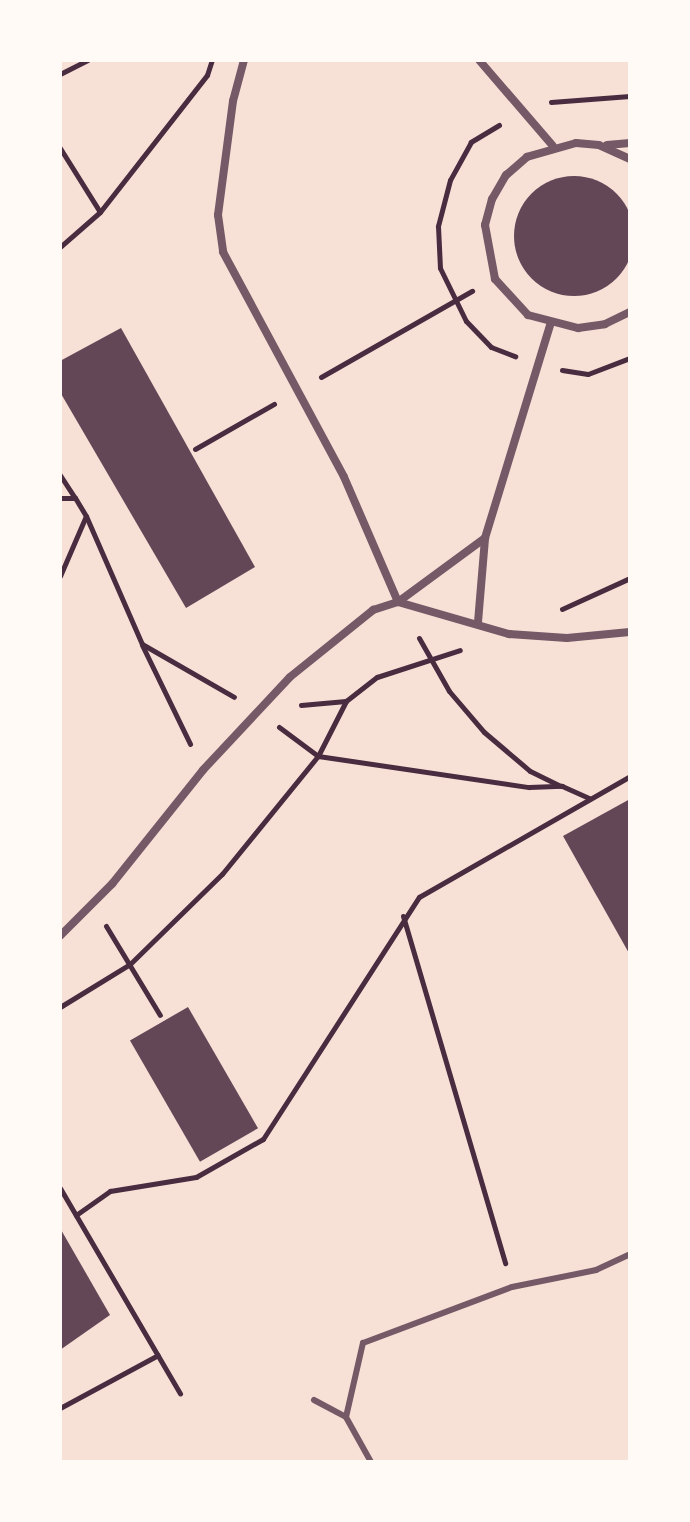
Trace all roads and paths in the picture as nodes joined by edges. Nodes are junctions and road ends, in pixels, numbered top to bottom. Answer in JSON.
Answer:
{"nodes":[{"id":1,"x":88,"y":60,"type":"edge"},
{"id":2,"x":212,"y":60,"type":"edge"},
{"id":3,"x":244,"y":60,"type":"edge"},
{"id":4,"x":479,"y":60,"type":"edge"},
{"id":5,"x":60,"y":74,"type":"edge"},
{"id":6,"x":630,"y":96,"type":"edge"},
{"id":7,"x":524,"y":109,"type":"junction"},
{"id":8,"x":630,"y":143,"type":"edge"},
{"id":9,"x":599,"y":145,"type":"junction"},
{"id":10,"x":553,"y":146,"type":"junction"},
{"id":11,"x":60,"y":148,"type":"edge"},
{"id":12,"x":630,"y":159,"type":"edge"},
{"id":13,"x":100,"y":212,"type":"junction"},
{"id":14,"x":60,"y":247,"type":"edge"},
{"id":15,"x":495,"y":279,"type":"junction"},
{"id":16,"x":630,"y":312,"type":"edge"},
{"id":17,"x":550,"y":325,"type":"junction"},
{"id":18,"x":630,"y":358,"type":"edge"},
{"id":19,"x":538,"y":366,"type":"junction"},
{"id":20,"x":298,"y":390,"type":"junction"},
{"id":21,"x":195,"y":449,"type":"dead end"},
{"id":22,"x":60,"y":475,"type":"edge"},
{"id":23,"x":60,"y":498,"type":"edge"},
{"id":24,"x":75,"y":498,"type":"junction"},
{"id":25,"x":86,"y":516,"type":"junction"},
{"id":26,"x":485,"y":538,"type":"junction"},
{"id":27,"x":60,"y":576,"type":"edge"},
{"id":28,"x":630,"y":578,"type":"edge"},
{"id":29,"x":398,"y":602,"type":"junction"},
{"id":30,"x":478,"y":622,"type":"junction"},
{"id":31,"x":630,"y":632,"type":"edge"},
{"id":32,"x":509,"y":634,"type":"junction"},
{"id":33,"x":142,"y":644,"type":"junction"},
{"id":34,"x":431,"y":659,"type":"junction"},
{"id":35,"x":256,"y":710,"type":"junction"},
{"id":36,"x":318,"y":756,"type":"junction"},
{"id":37,"x":203,"y":770,"type":"junction"},
{"id":38,"x":630,"y":776,"type":"edge"},
{"id":39,"x":562,"y":786,"type":"junction"},
{"id":40,"x":589,"y":798,"type":"junction"},
{"id":41,"x":93,"y":905,"type":"junction"},
{"id":42,"x":403,"y":915,"type":"junction"},
{"id":43,"x":60,"y":936,"type":"edge"},
{"id":44,"x":130,"y":964,"type":"junction"},
{"id":45,"x":60,"y":1007,"type":"edge"},
{"id":46,"x":160,"y":1015,"type":"dead end"},
{"id":47,"x":60,"y":1188,"type":"edge"},
{"id":48,"x":76,"y":1215,"type":"junction"},
{"id":49,"x":630,"y":1254,"type":"edge"},
{"id":50,"x":512,"y":1287,"type":"junction"},
{"id":51,"x":158,"y":1355,"type":"junction"},
{"id":52,"x":180,"y":1393,"type":"dead end"},
{"id":53,"x":314,"y":1400,"type":"dead end"},
{"id":54,"x":60,"y":1408,"type":"edge"},
{"id":55,"x":346,"y":1417,"type":"junction"},
{"id":56,"x":371,"y":1462,"type":"edge"}],
"edges":[{"from":1,"to":5,"type":"path"},
{"from":2,"to":13,"type":"path"},
{"from":3,"to":20,"type":"street"},
{"from":4,"to":7,"type":"street"},
{"from":6,"to":7,"type":"path"},
{"from":7,"to":10,"type":"street"},
{"from":8,"to":9,"type":"street"},
{"from":9,"to":10,"type":"street"},
{"from":9,"to":12,"type":"street"},
{"from":10,"to":15,"type":"street"},
{"from":11,"to":13,"type":"path"},
{"from":13,"to":14,"type":"path"},
{"from":15,"to":17,"type":"street"},
{"from":15,"to":20,"type":"path"},
{"from":16,"to":17,"type":"street"},
{"from":17,"to":19,"type":"street"},
{"from":18,"to":19,"type":"path"},
{"from":19,"to":26,"type":"street"},
{"from":20,"to":21,"type":"path"},
{"from":20,"to":29,"type":"street"},
{"from":22,"to":24,"type":"path"},
{"from":23,"to":24,"type":"path"},
{"from":24,"to":25,"type":"path"},
{"from":25,"to":27,"type":"path"},
{"from":25,"to":33,"type":"path"},
{"from":26,"to":29,"type":"street"},
{"from":26,"to":30,"type":"street"},
{"from":28,"to":32,"type":"path"},
{"from":29,"to":30,"type":"street"},
{"from":29,"to":34,"type":"path"},
{"from":29,"to":35,"type":"street"},
{"from":30,"to":32,"type":"street"},
{"from":31,"to":32,"type":"street"},
{"from":32,"to":34,"type":"path"},
{"from":33,"to":35,"type":"path"},
{"from":33,"to":37,"type":"path"},
{"from":34,"to":36,"type":"path"},
{"from":34,"to":39,"type":"path"},
{"from":35,"to":36,"type":"path"},
{"from":35,"to":37,"type":"street"},
{"from":36,"to":39,"type":"path"},
{"from":36,"to":44,"type":"path"},
{"from":37,"to":41,"type":"street"},
{"from":38,"to":40,"type":"path"},
{"from":39,"to":40,"type":"path"},
{"from":40,"to":42,"type":"path"},
{"from":41,"to":43,"type":"street"},
{"from":41,"to":44,"type":"path"},
{"from":42,"to":48,"type":"path"},
{"from":42,"to":50,"type":"path"},
{"from":44,"to":45,"type":"path"},
{"from":44,"to":46,"type":"path"},
{"from":47,"to":48,"type":"path"},
{"from":48,"to":51,"type":"path"},
{"from":49,"to":50,"type":"lane"},
{"from":50,"to":55,"type":"lane"},
{"from":51,"to":52,"type":"path"},
{"from":51,"to":54,"type":"path"},
{"from":53,"to":55,"type":"lane"},
{"from":55,"to":56,"type":"lane"}]}
